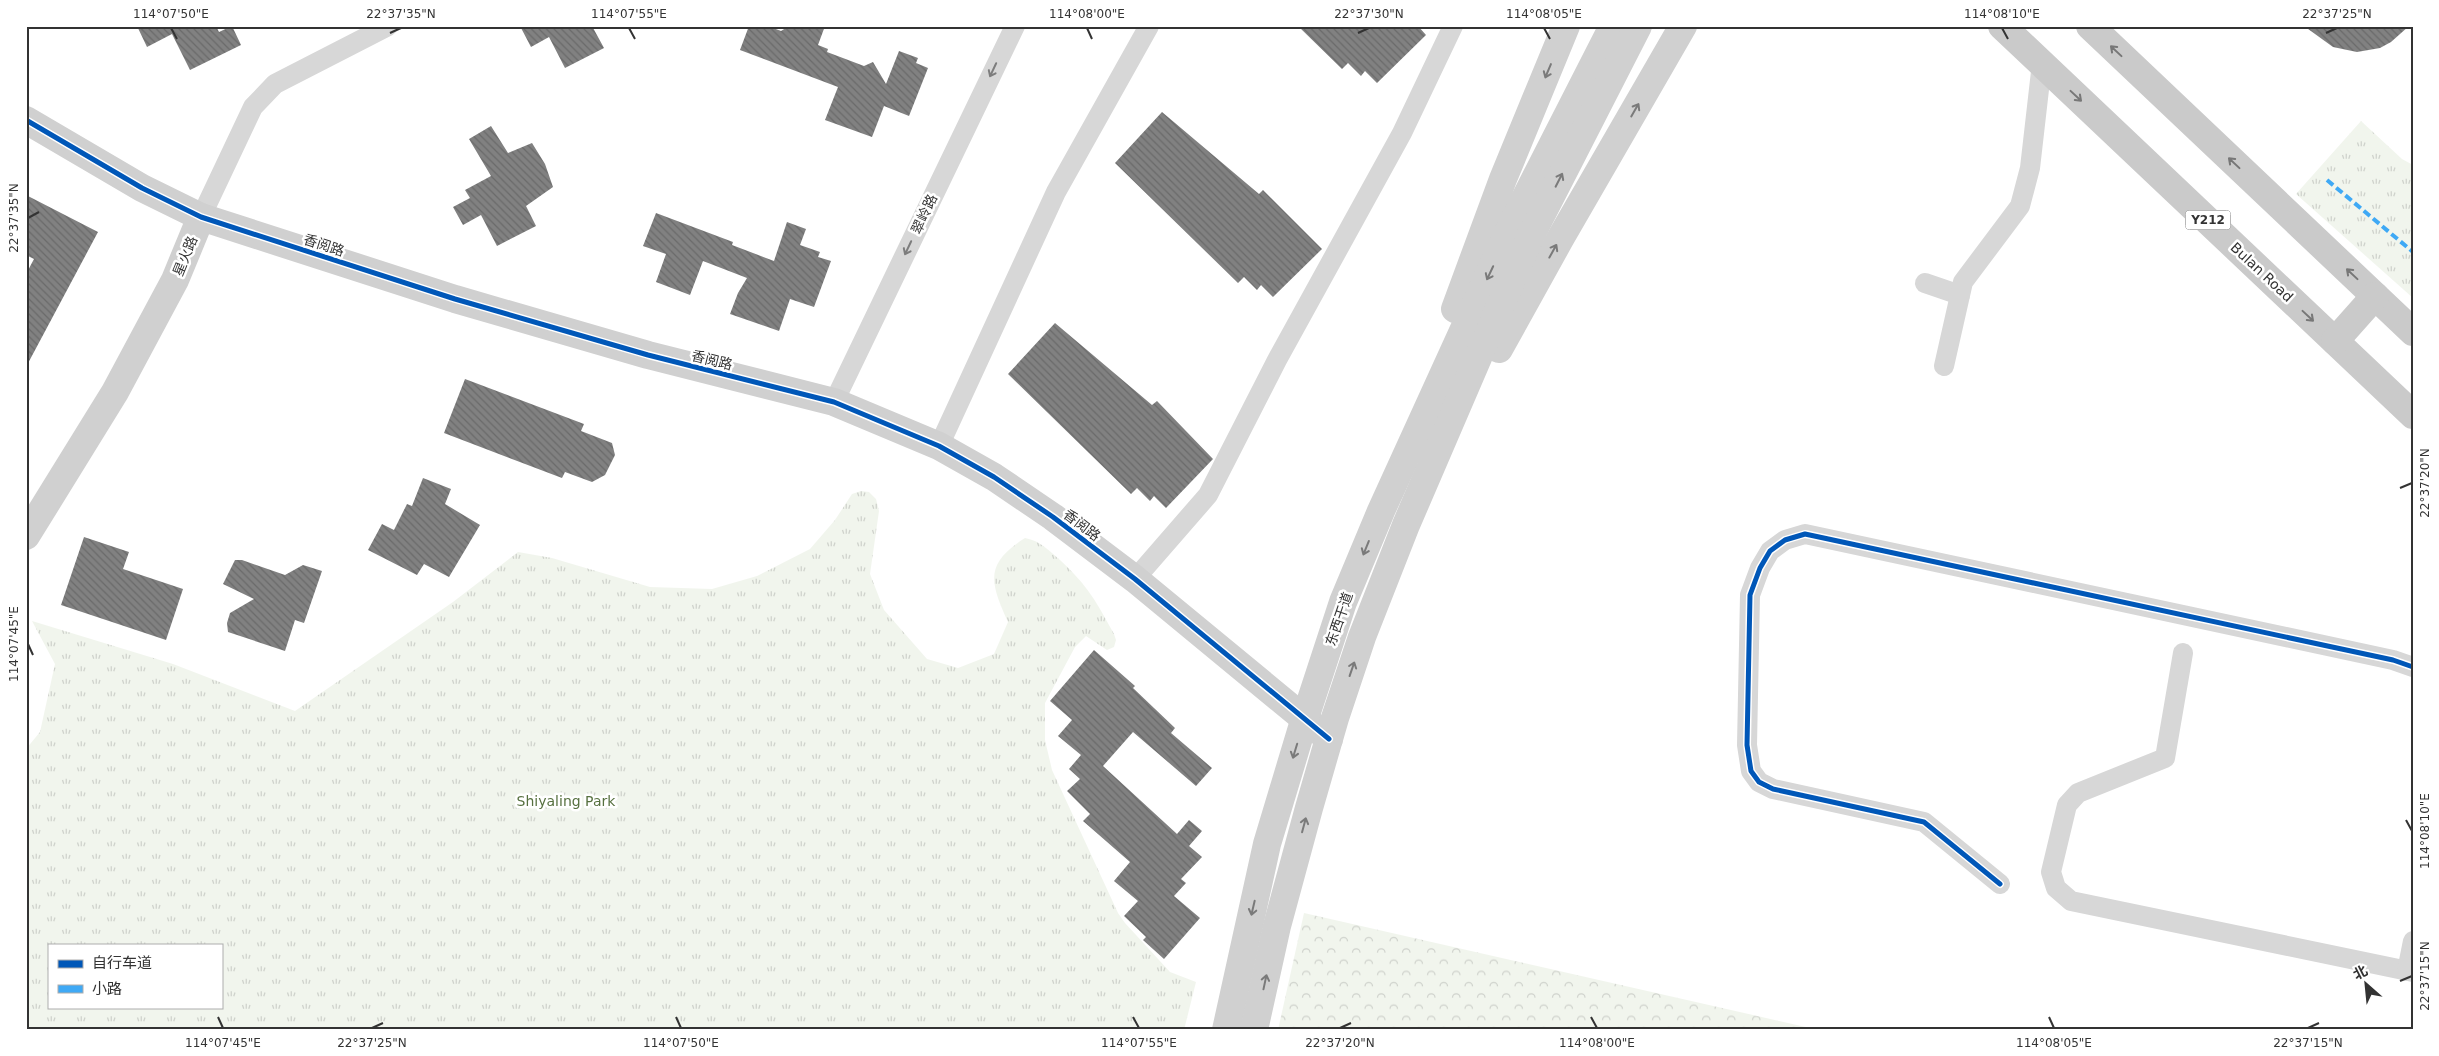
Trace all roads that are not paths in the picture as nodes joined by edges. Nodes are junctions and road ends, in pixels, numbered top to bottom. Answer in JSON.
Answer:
{"nodes":[{"id":1,"x":388,"y":26,"type":"edge"},
{"id":2,"x":1015,"y":26,"type":"edge"},
{"id":3,"x":1149,"y":26,"type":"edge"},
{"id":4,"x":1453,"y":26,"type":"edge"},
{"id":5,"x":1566,"y":26,"type":"edge"},
{"id":6,"x":1613,"y":26,"type":"edge"},
{"id":7,"x":1638,"y":26,"type":"edge"},
{"id":8,"x":1683,"y":26,"type":"edge"},
{"id":9,"x":2002,"y":26,"type":"edge"},
{"id":10,"x":2090,"y":26,"type":"edge"},
{"id":11,"x":2042,"y":63,"type":"junction"},
{"id":12,"x":26,"y":120,"type":"edge"},
{"id":13,"x":201,"y":217,"type":"junction"},
{"id":14,"x":1520,"y":234,"type":"junction"},
{"id":15,"x":1925,"y":283,"type":"dead end"},
{"id":16,"x":1960,"y":295,"type":"junction"},
{"id":17,"x":2375,"y":296,"type":"junction"},
{"id":18,"x":2413,"y":332,"type":"edge"},
{"id":19,"x":2335,"y":341,"type":"junction"},
{"id":20,"x":1944,"y":366,"type":"dead end"},
{"id":21,"x":834,"y":402,"type":"junction"},
{"id":22,"x":2413,"y":415,"type":"edge"},
{"id":23,"x":939,"y":446,"type":"junction"},
{"id":24,"x":1381,"y":511,"type":"junction"},
{"id":25,"x":1406,"y":525,"type":"junction"},
{"id":26,"x":26,"y":536,"type":"edge"},
{"id":27,"x":1135,"y":579,"type":"junction"},
{"id":28,"x":2183,"y":653,"type":"dead end"},
{"id":29,"x":2413,"y":666,"type":"edge"},
{"id":30,"x":1304,"y":720,"type":"junction"},
{"id":31,"x":1329,"y":739,"type":"junction"},
{"id":32,"x":2000,"y":884,"type":"dead end"},
{"id":33,"x":2413,"y":941,"type":"edge"},
{"id":34,"x":2410,"y":971,"type":"edge"},
{"id":35,"x":1226,"y":1030,"type":"edge"},
{"id":36,"x":1254,"y":1030,"type":"edge"}],
"edges":[{"from":1,"to":13,"type":"street","name":"星火路"},
{"from":2,"to":21,"type":"street","name":"翠岭路","one_way":true},
{"from":3,"to":23,"type":"street"},
{"from":4,"to":27,"type":"street"},
{"from":5,"to":24,"type":"main road","one_way":true},
{"from":6,"to":14,"type":"main road"},
{"from":14,"to":7,"type":"main road","one_way":true},
{"from":25,"to":8,"type":"main road","one_way":true},
{"from":9,"to":11,"type":"main road","name":"Bulan Road","number":"Y212"},
{"from":17,"to":10,"type":"main road","one_way":true},
{"from":11,"to":16,"type":"street"},
{"from":11,"to":19,"type":"main road","name":"Bulan Road","number":"Y212","one_way":true},
{"from":12,"to":13,"type":"main road","name":"香阅路"},
{"from":13,"to":21,"type":"main road","name":"香阅路"},
{"from":13,"to":26,"type":"main road","name":"星火路"},
{"from":14,"to":24,"type":"main road","name":"东西干道","one_way":true},
{"from":14,"to":25,"type":"main road","name":"东西干道"},
{"from":15,"to":16,"type":"street"},
{"from":16,"to":20,"type":"street"},
{"from":17,"to":18,"type":"main road"},
{"from":17,"to":19,"type":"main road"},
{"from":19,"to":22,"type":"main road","name":"Bulan Road","number":"Y212"},
{"from":21,"to":23,"type":"main road","name":"香阅路"},
{"from":23,"to":27,"type":"main road","name":"香阅路"},
{"from":24,"to":30,"type":"main road","name":"东西干道","one_way":true},
{"from":31,"to":25,"type":"main road","name":"东西干道","one_way":true},
{"from":27,"to":30,"type":"main road","name":"香阅路"},
{"from":28,"to":34,"type":"street"},
{"from":29,"to":32,"type":"street"},
{"from":30,"to":31,"type":"main road","name":"香阅路"},
{"from":30,"to":35,"type":"main road","name":"东西干道","one_way":true},
{"from":36,"to":31,"type":"main road","name":"东西干道","one_way":true},
{"from":33,"to":34,"type":"street"}]}
